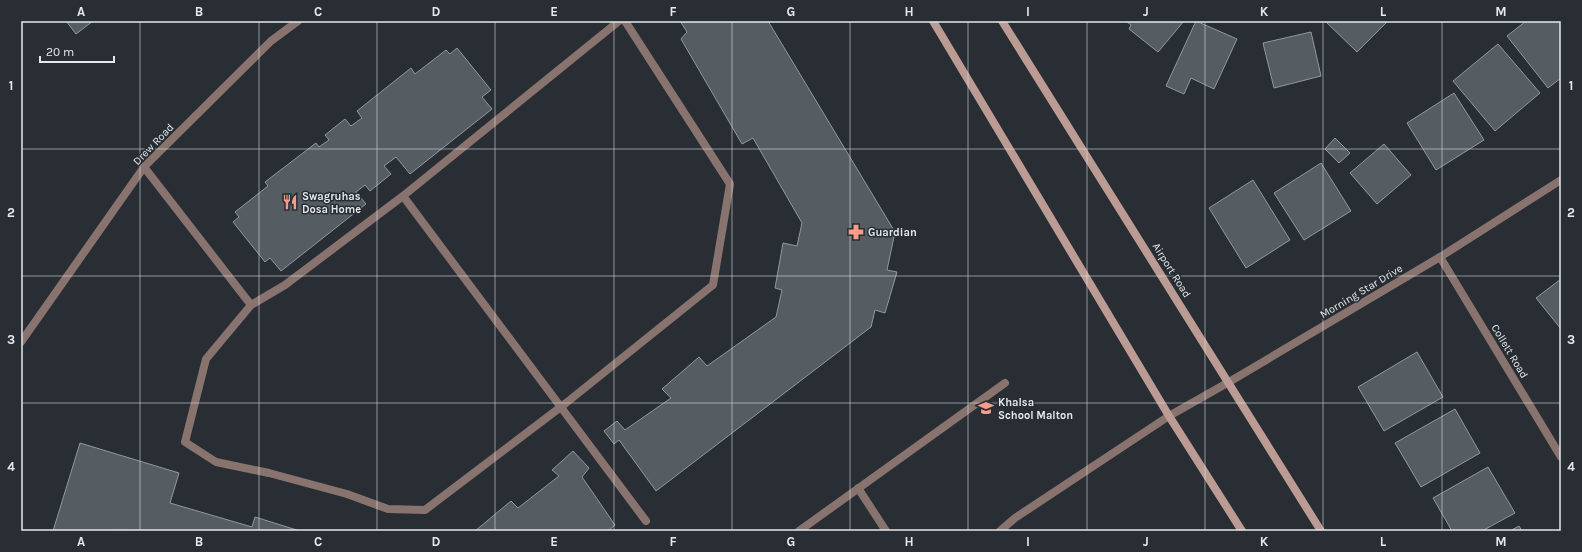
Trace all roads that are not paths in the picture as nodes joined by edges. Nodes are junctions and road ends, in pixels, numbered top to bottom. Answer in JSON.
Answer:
{"nodes":[{"id":1,"x":298,"y":21,"type":"edge"},
{"id":2,"x":619,"y":21,"type":"edge"},
{"id":3,"x":626,"y":21,"type":"edge"},
{"id":4,"x":933,"y":21,"type":"edge"},
{"id":5,"x":1002,"y":21,"type":"edge"},
{"id":6,"x":144,"y":167,"type":"junction"},
{"id":7,"x":1561,"y":180,"type":"edge"},
{"id":8,"x":403,"y":196,"type":"junction"},
{"id":9,"x":1440,"y":257,"type":"junction"},
{"id":10,"x":250,"y":306,"type":"junction"},
{"id":11,"x":21,"y":342,"type":"edge"},
{"id":12,"x":1229,"y":382,"type":"junction"},
{"id":13,"x":1005,"y":383,"type":"dead end"},
{"id":14,"x":560,"y":408,"type":"junction"},
{"id":15,"x":1169,"y":416,"type":"junction"},
{"id":16,"x":1561,"y":457,"type":"edge"},
{"id":17,"x":858,"y":488,"type":"junction"},
{"id":18,"x":646,"y":521,"type":"dead end"},
{"id":19,"x":799,"y":531,"type":"edge"},
{"id":20,"x":886,"y":531,"type":"edge"},
{"id":21,"x":1000,"y":531,"type":"edge"},
{"id":22,"x":1242,"y":531,"type":"edge"},
{"id":23,"x":1321,"y":531,"type":"edge"}],
"edges":[{"from":1,"to":6,"type":"street","name":"Drew Road"},
{"from":2,"to":8,"type":"street"},
{"from":3,"to":14,"type":"street"},
{"from":4,"to":15,"type":"main road"},
{"from":5,"to":12,"type":"main road","name":"Airport Road"},
{"from":6,"to":10,"type":"street"},
{"from":6,"to":11,"type":"street","name":"Drew Road"},
{"from":7,"to":9,"type":"street","name":"Morning Star Drive"},
{"from":8,"to":10,"type":"street"},
{"from":8,"to":14,"type":"street"},
{"from":9,"to":12,"type":"street","name":"Morning Star Drive"},
{"from":9,"to":16,"type":"street","name":"Collett Road"},
{"from":10,"to":14,"type":"street"},
{"from":12,"to":15,"type":"street","name":"Morning Star Drive"},
{"from":12,"to":23,"type":"main road","name":"Airport Road"},
{"from":13,"to":17,"type":"street"},
{"from":14,"to":18,"type":"street"},
{"from":15,"to":21,"type":"street","name":"Morning Star Drive"},
{"from":15,"to":22,"type":"main road"},
{"from":17,"to":19,"type":"street"},
{"from":17,"to":20,"type":"street"}]}
